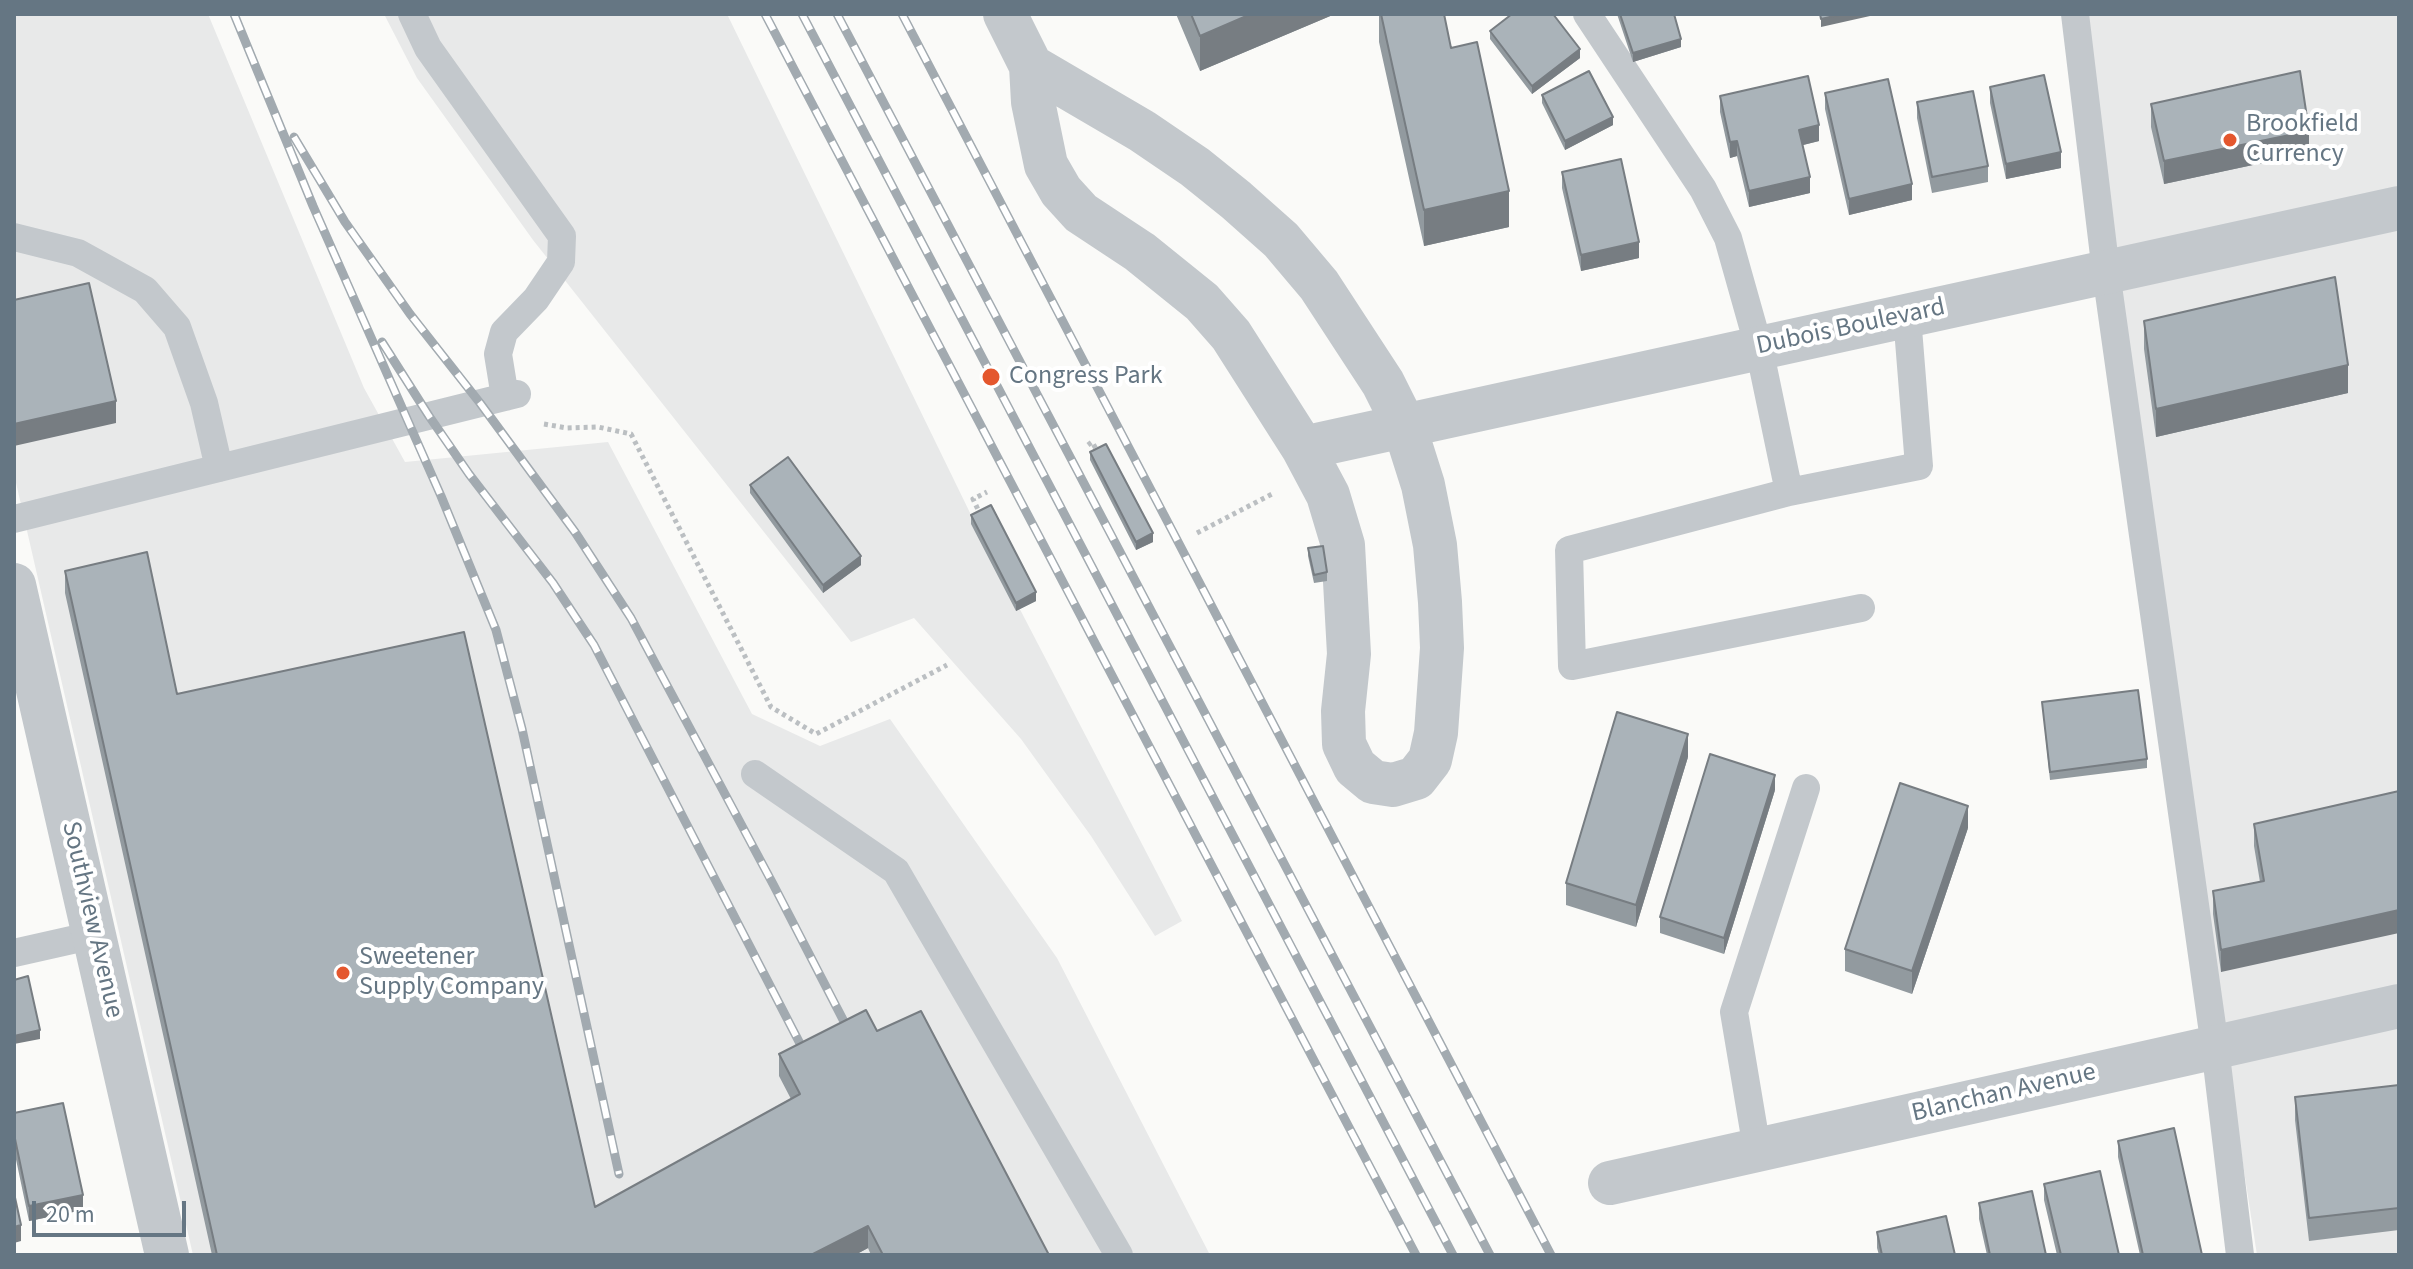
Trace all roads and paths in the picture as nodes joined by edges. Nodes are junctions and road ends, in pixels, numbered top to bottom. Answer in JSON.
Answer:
{"nodes":[{"id":1,"x":412,"y":14,"type":"edge"},
{"id":2,"x":1005,"y":14,"type":"edge"},
{"id":3,"x":1587,"y":14,"type":"edge"},
{"id":4,"x":2075,"y":14,"type":"edge"},
{"id":5,"x":1031,"y":66,"type":"junction"},
{"id":6,"x":2399,"y":208,"type":"edge"},
{"id":7,"x":14,"y":237,"type":"edge"},
{"id":8,"x":2106,"y":272,"type":"junction"},
{"id":9,"x":1907,"y":316,"type":"junction"},
{"id":10,"x":1759,"y":348,"type":"junction"},
{"id":11,"x":511,"y":396,"type":"junction"},
{"id":12,"x":1404,"y":425,"type":"junction"},
{"id":13,"x":1088,"y":445,"type":"dead end"},
{"id":14,"x":1303,"y":448,"type":"junction"},
{"id":15,"x":1105,"y":465,"type":"edge"},
{"id":16,"x":219,"y":468,"type":"junction"},
{"id":17,"x":987,"y":492,"type":"dead end"},
{"id":18,"x":1789,"y":492,"type":"junction"},
{"id":19,"x":14,"y":519,"type":"edge"},
{"id":20,"x":986,"y":527,"type":"edge"},
{"id":21,"x":1197,"y":533,"type":"dead end"},
{"id":22,"x":14,"y":585,"type":"edge"},
{"id":23,"x":1861,"y":608,"type":"dead end"},
{"id":24,"x":947,"y":665,"type":"dead end"},
{"id":25,"x":755,"y":774,"type":"dead end"},
{"id":26,"x":1806,"y":788,"type":"dead end"},
{"id":27,"x":94,"y":935,"type":"junction"},
{"id":28,"x":14,"y":953,"type":"edge"},
{"id":29,"x":2399,"y":1006,"type":"edge"},
{"id":30,"x":2215,"y":1047,"type":"junction"},
{"id":31,"x":1757,"y":1149,"type":"junction"},
{"id":32,"x":1610,"y":1183,"type":"dead end"},
{"id":33,"x":167,"y":1255,"type":"edge"},
{"id":34,"x":1119,"y":1255,"type":"edge"},
{"id":35,"x":2240,"y":1255,"type":"edge"}],
"edges":[{"from":1,"to":11,"type":"lane"},
{"from":2,"to":5,"type":"street"},
{"from":3,"to":10,"type":"lane"},
{"from":4,"to":8,"type":"lane"},
{"from":5,"to":12,"type":"street"},
{"from":5,"to":14,"type":"street"},
{"from":6,"to":8,"type":"street","name":"Dubois Boulevard"},
{"from":7,"to":16,"type":"lane"},
{"from":8,"to":9,"type":"street","name":"Dubois Boulevard"},
{"from":8,"to":30,"type":"lane"},
{"from":9,"to":10,"type":"street","name":"Dubois Boulevard"},
{"from":9,"to":18,"type":"lane"},
{"from":10,"to":12,"type":"street","name":"Dubois Boulevard"},
{"from":10,"to":18,"type":"lane"},
{"from":11,"to":16,"type":"lane"},
{"from":11,"to":24,"type":"path"},
{"from":12,"to":14,"type":"street","name":"Dubois Boulevard"},
{"from":12,"to":14,"type":"street"},
{"from":13,"to":15,"type":"path"},
{"from":14,"to":21,"type":"path"},
{"from":16,"to":19,"type":"lane"},
{"from":17,"to":20,"type":"path"},
{"from":18,"to":23,"type":"lane"},
{"from":22,"to":27,"type":"street","name":"Southview Avenue"},
{"from":25,"to":34,"type":"lane"},
{"from":26,"to":31,"type":"lane"},
{"from":27,"to":28,"type":"lane"},
{"from":27,"to":33,"type":"street","name":"Southview Avenue"},
{"from":29,"to":30,"type":"street","name":"Blanchan Avenue"},
{"from":30,"to":31,"type":"street","name":"Blanchan Avenue"},
{"from":30,"to":35,"type":"lane"},
{"from":31,"to":32,"type":"street","name":"Blanchan Avenue"}]}
